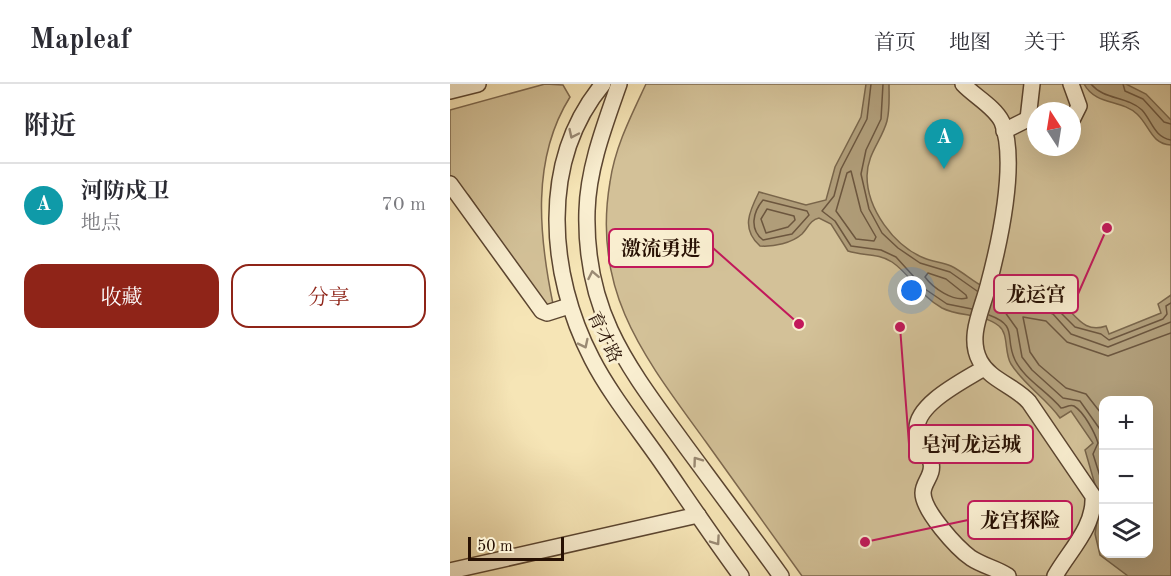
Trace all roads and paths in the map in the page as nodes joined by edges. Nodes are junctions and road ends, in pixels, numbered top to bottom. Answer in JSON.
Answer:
{"nodes":[{"id":1,"x":478,"y":84,"type":"edge"},
{"id":2,"x":603,"y":84,"type":"edge"},
{"id":3,"x":619,"y":84,"type":"edge"},
{"id":4,"x":963,"y":84,"type":"edge"},
{"id":5,"x":1032,"y":84,"type":"edge"},
{"id":6,"x":1071,"y":84,"type":"edge"},
{"id":7,"x":450,"y":90,"type":"edge"},
{"id":8,"x":1032,"y":102,"type":"edge"},
{"id":9,"x":1078,"y":102,"type":"edge"},
{"id":10,"x":1027,"y":124,"type":"edge"},
{"id":11,"x":1004,"y":131,"type":"junction"},
{"id":12,"x":450,"y":184,"type":"edge"},
{"id":13,"x":569,"y":306,"type":"junction"},
{"id":14,"x":984,"y":368,"type":"junction"},
{"id":15,"x":698,"y":515,"type":"junction"},
{"id":16,"x":450,"y":571,"type":"edge"},
{"id":17,"x":741,"y":576,"type":"edge"},
{"id":18,"x":781,"y":576,"type":"edge"},
{"id":19,"x":1008,"y":576,"type":"edge"},
{"id":20,"x":1055,"y":576,"type":"edge"}],
"edges":[{"from":1,"to":7,"type":"street"},
{"from":2,"to":13,"type":"street","name":"育才路","one_way":true},
{"from":18,"to":3,"type":"street","name":"育才路","one_way":true},
{"from":4,"to":11,"type":"street"},
{"from":5,"to":8,"type":"street"},
{"from":6,"to":9,"type":"street"},
{"from":10,"to":11,"type":"street"},
{"from":11,"to":14,"type":"street"},
{"from":12,"to":13,"type":"street"},
{"from":13,"to":15,"type":"street","name":"育才路","one_way":true},
{"from":14,"to":19,"type":"street"},
{"from":14,"to":20,"type":"street"},
{"from":15,"to":16,"type":"street"},
{"from":15,"to":17,"type":"street","name":"育才路","one_way":true}]}
